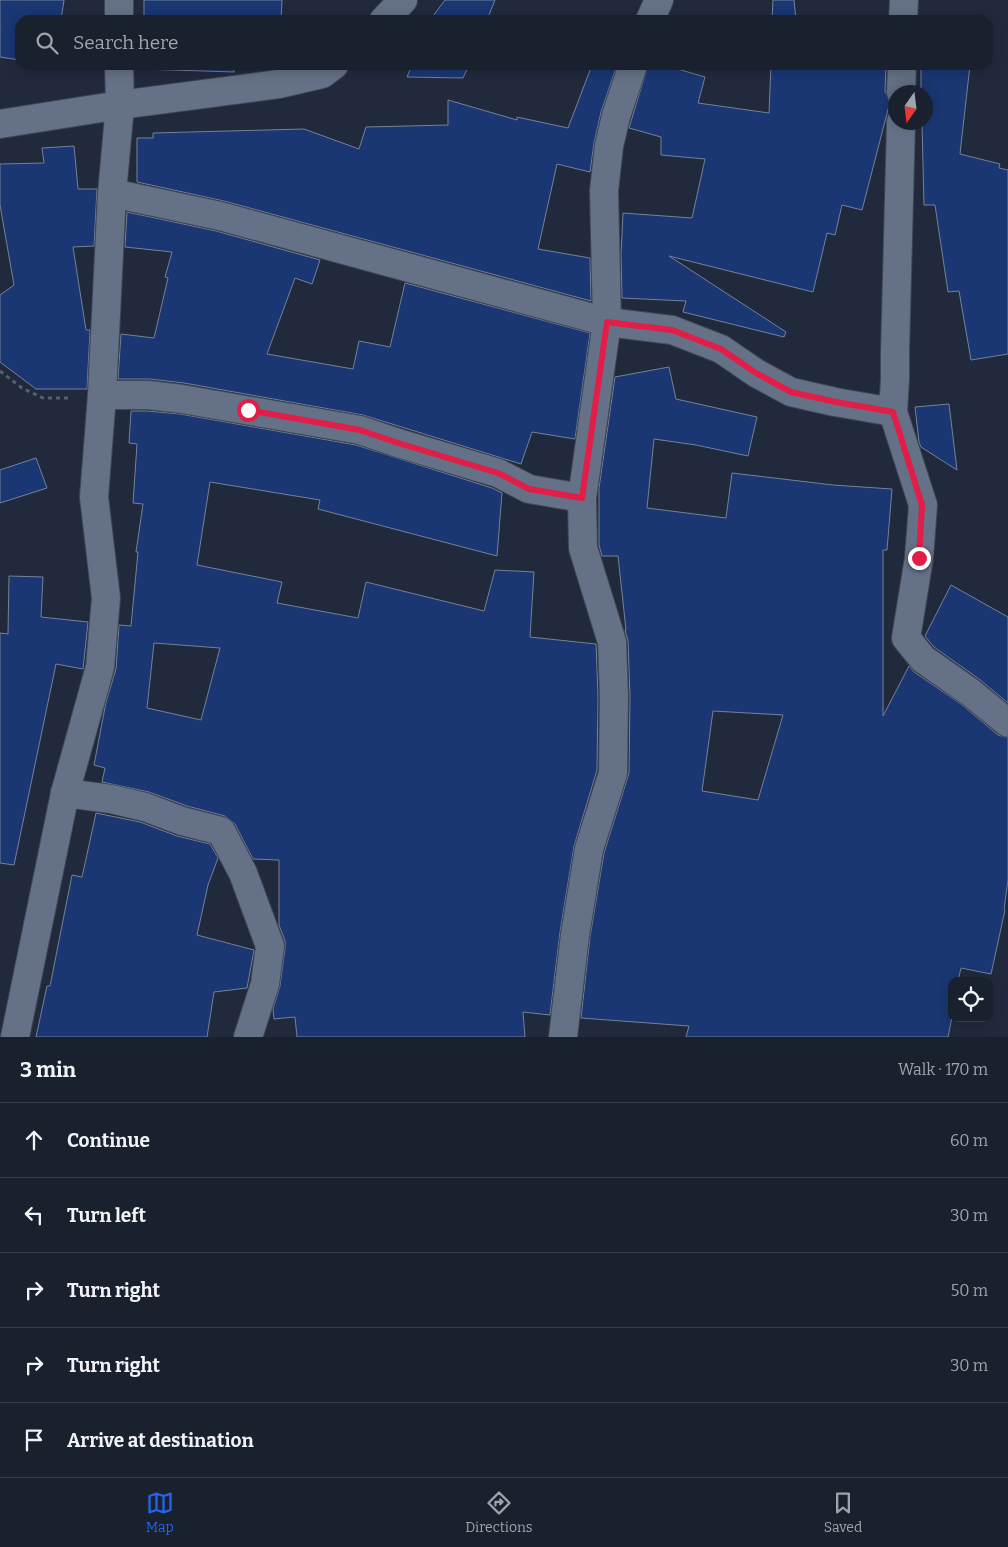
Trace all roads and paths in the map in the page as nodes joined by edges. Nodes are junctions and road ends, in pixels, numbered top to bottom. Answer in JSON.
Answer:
{"nodes":[{"id":1,"x":119,"y":0,"type":"edge"},
{"id":2,"x":403,"y":0,"type":"edge"},
{"id":3,"x":659,"y":0,"type":"edge"},
{"id":4,"x":904,"y":0,"type":"edge"},
{"id":5,"x":119,"y":15,"type":"edge"},
{"id":6,"x":389,"y":15,"type":"edge"},
{"id":7,"x":652,"y":15,"type":"edge"},
{"id":8,"x":903,"y":15,"type":"edge"},
{"id":9,"x":119,"y":70,"type":"edge"},
{"id":10,"x":327,"y":70,"type":"edge"},
{"id":11,"x":631,"y":70,"type":"edge"},
{"id":12,"x":902,"y":70,"type":"edge"},
{"id":13,"x":901,"y":85,"type":"edge"},
{"id":14,"x":120,"y":105,"type":"junction"},
{"id":15,"x":0,"y":124,"type":"edge"},
{"id":16,"x":901,"y":130,"type":"edge"},
{"id":17,"x":112,"y":193,"type":"junction"},
{"id":18,"x":607,"y":322,"type":"junction"},
{"id":19,"x":0,"y":371,"type":"edge"},
{"id":20,"x":102,"y":396,"type":"junction"},
{"id":21,"x":893,"y":412,"type":"junction"},
{"id":22,"x":582,"y":498,"type":"junction"},
{"id":23,"x":1008,"y":724,"type":"edge"},
{"id":24,"x":65,"y":793,"type":"junction"},
{"id":25,"x":15,"y":1037,"type":"edge"},
{"id":26,"x":248,"y":1037,"type":"edge"},
{"id":27,"x":563,"y":1037,"type":"edge"}],
"edges":[{"from":1,"to":5,"type":"street"},
{"from":2,"to":6,"type":"street"},
{"from":3,"to":7,"type":"street"},
{"from":4,"to":8,"type":"street"},
{"from":9,"to":14,"type":"street"},
{"from":10,"to":14,"type":"street"},
{"from":11,"to":18,"type":"street"},
{"from":12,"to":13,"type":"street"},
{"from":14,"to":15,"type":"street"},
{"from":14,"to":17,"type":"street"},
{"from":16,"to":21,"type":"street"},
{"from":17,"to":18,"type":"street"},
{"from":17,"to":20,"type":"street"},
{"from":18,"to":21,"type":"street"},
{"from":18,"to":22,"type":"street"},
{"from":19,"to":20,"type":"path"},
{"from":20,"to":22,"type":"street"},
{"from":20,"to":24,"type":"street"},
{"from":21,"to":23,"type":"street"},
{"from":22,"to":27,"type":"street"},
{"from":24,"to":25,"type":"street"},
{"from":24,"to":26,"type":"street"}]}
